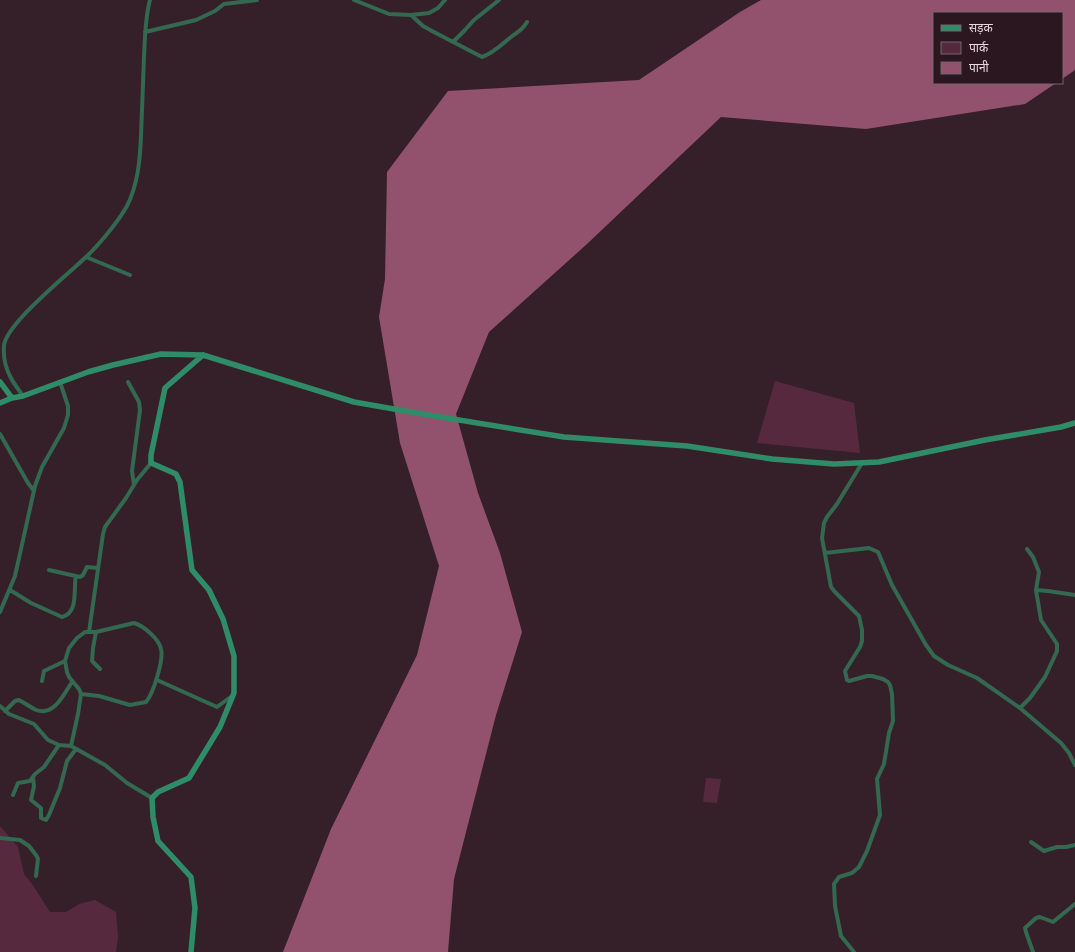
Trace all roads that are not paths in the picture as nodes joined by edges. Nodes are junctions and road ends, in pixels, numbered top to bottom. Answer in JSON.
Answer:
{"nodes":[{"id":1,"x":150,"y":0,"type":"edge"},
{"id":2,"x":257,"y":0,"type":"edge"},
{"id":3,"x":354,"y":0,"type":"edge"},
{"id":4,"x":445,"y":0,"type":"edge"},
{"id":5,"x":499,"y":0,"type":"edge"},
{"id":6,"x":411,"y":15,"type":"junction"},
{"id":7,"x":528,"y":22,"type":"dead end"},
{"id":8,"x":145,"y":32,"type":"junction"},
{"id":9,"x":453,"y":42,"type":"junction"},
{"id":10,"x":86,"y":257,"type":"junction"},
{"id":11,"x":130,"y":275,"type":"dead end"},
{"id":12,"x":203,"y":355,"type":"junction"},
{"id":13,"x":0,"y":382,"type":"edge"},
{"id":14,"x":60,"y":382,"type":"junction"},
{"id":15,"x":128,"y":382,"type":"dead end"},
{"id":16,"x":23,"y":396,"type":"junction"},
{"id":17,"x":12,"y":398,"type":"junction"},
{"id":18,"x":0,"y":403,"type":"edge"},
{"id":19,"x":1075,"y":423,"type":"edge"},
{"id":20,"x":0,"y":434,"type":"edge"},
{"id":21,"x":151,"y":463,"type":"junction"},
{"id":22,"x":862,"y":463,"type":"junction"},
{"id":23,"x":134,"y":484,"type":"junction"},
{"id":24,"x":34,"y":491,"type":"junction"},
{"id":25,"x":1027,"y":549,"type":"dead end"},
{"id":26,"x":825,"y":553,"type":"junction"},
{"id":27,"x":98,"y":568,"type":"junction"},
{"id":28,"x":49,"y":570,"type":"dead end"},
{"id":29,"x":76,"y":576,"type":"junction"},
{"id":30,"x":10,"y":590,"type":"junction"},
{"id":31,"x":1036,"y":590,"type":"junction"},
{"id":32,"x":1075,"y":595,"type":"edge"},
{"id":33,"x":0,"y":612,"type":"edge"},
{"id":34,"x":89,"y":632,"type":"junction"},
{"id":35,"x":96,"y":632,"type":"junction"},
{"id":36,"x":64,"y":661,"type":"junction"},
{"id":37,"x":100,"y":669,"type":"dead end"},
{"id":38,"x":157,"y":680,"type":"junction"},
{"id":39,"x":42,"y":681,"type":"dead end"},
{"id":40,"x":72,"y":682,"type":"junction"},
{"id":41,"x":81,"y":694,"type":"junction"},
{"id":42,"x":233,"y":696,"type":"junction"},
{"id":43,"x":0,"y":706,"type":"edge"},
{"id":44,"x":1020,"y":708,"type":"junction"},
{"id":45,"x":5,"y":711,"type":"junction"},
{"id":46,"x":59,"y":745,"type":"junction"},
{"id":47,"x":71,"y":746,"type":"junction"},
{"id":48,"x":76,"y":749,"type":"junction"},
{"id":49,"x":1075,"y":766,"type":"edge"},
{"id":50,"x":33,"y":776,"type":"junction"},
{"id":51,"x":13,"y":795,"type":"dead end"},
{"id":52,"x":152,"y":798,"type":"junction"},
{"id":53,"x":0,"y":838,"type":"edge"},
{"id":54,"x":1031,"y":842,"type":"dead end"},
{"id":55,"x":1075,"y":845,"type":"edge"},
{"id":56,"x":36,"y":876,"type":"dead end"},
{"id":57,"x":1075,"y":904,"type":"edge"},
{"id":58,"x":191,"y":952,"type":"edge"},
{"id":59,"x":854,"y":952,"type":"edge"},
{"id":60,"x":1033,"y":952,"type":"edge"}],
"edges":[{"from":1,"to":8,"type":"street"},
{"from":2,"to":8,"type":"street"},
{"from":3,"to":6,"type":"street"},
{"from":4,"to":6,"type":"street"},
{"from":5,"to":9,"type":"street"},
{"from":6,"to":9,"type":"street"},
{"from":7,"to":9,"type":"street"},
{"from":8,"to":10,"type":"street"},
{"from":10,"to":11,"type":"street"},
{"from":10,"to":16,"type":"street"},
{"from":12,"to":14,"type":"main road"},
{"from":12,"to":21,"type":"main road"},
{"from":12,"to":22,"type":"main road"},
{"from":13,"to":17,"type":"main road"},
{"from":14,"to":16,"type":"main road"},
{"from":14,"to":24,"type":"street"},
{"from":15,"to":23,"type":"street"},
{"from":16,"to":17,"type":"main road"},
{"from":17,"to":18,"type":"main road"},
{"from":19,"to":22,"type":"main road"},
{"from":20,"to":24,"type":"street"},
{"from":21,"to":23,"type":"street"},
{"from":21,"to":42,"type":"main road"},
{"from":22,"to":26,"type":"street"},
{"from":23,"to":27,"type":"street"},
{"from":24,"to":30,"type":"street"},
{"from":25,"to":31,"type":"street"},
{"from":26,"to":44,"type":"street"},
{"from":26,"to":59,"type":"street"},
{"from":27,"to":29,"type":"street"},
{"from":27,"to":34,"type":"street"},
{"from":28,"to":29,"type":"street"},
{"from":29,"to":30,"type":"street"},
{"from":30,"to":33,"type":"street"},
{"from":31,"to":32,"type":"street"},
{"from":31,"to":44,"type":"street"},
{"from":34,"to":35,"type":"street"},
{"from":34,"to":36,"type":"street"},
{"from":35,"to":37,"type":"street"},
{"from":35,"to":38,"type":"street"},
{"from":36,"to":39,"type":"street"},
{"from":36,"to":40,"type":"street"},
{"from":38,"to":41,"type":"street"},
{"from":38,"to":42,"type":"street"},
{"from":40,"to":41,"type":"street"},
{"from":40,"to":45,"type":"street"},
{"from":41,"to":47,"type":"street"},
{"from":42,"to":52,"type":"main road"},
{"from":43,"to":45,"type":"street"},
{"from":44,"to":49,"type":"street"},
{"from":45,"to":46,"type":"street"},
{"from":46,"to":47,"type":"street"},
{"from":46,"to":50,"type":"street"},
{"from":47,"to":48,"type":"street"},
{"from":48,"to":50,"type":"street"},
{"from":48,"to":52,"type":"street"},
{"from":50,"to":51,"type":"street"},
{"from":52,"to":58,"type":"main road"},
{"from":53,"to":56,"type":"street"},
{"from":54,"to":55,"type":"street"},
{"from":57,"to":60,"type":"street"}]}
